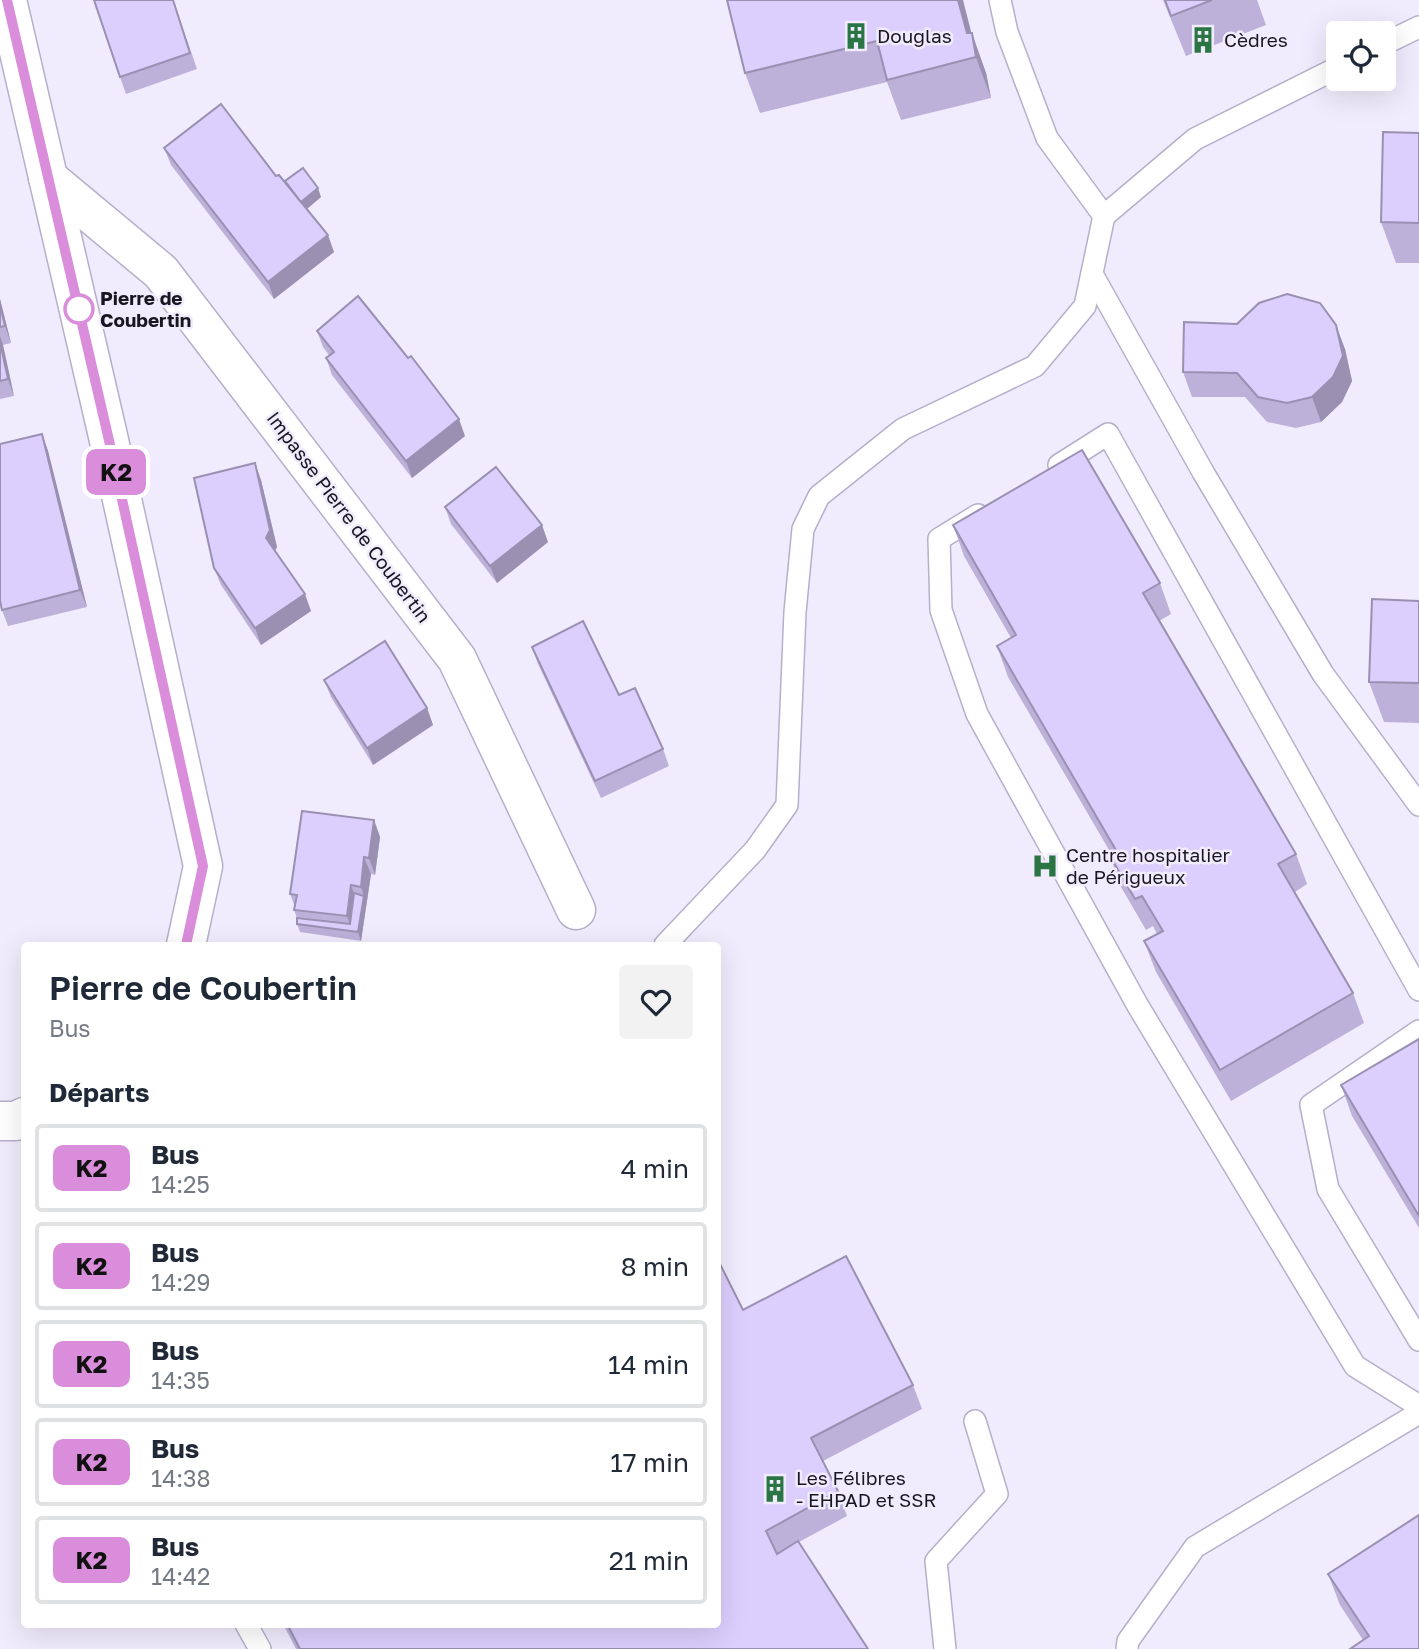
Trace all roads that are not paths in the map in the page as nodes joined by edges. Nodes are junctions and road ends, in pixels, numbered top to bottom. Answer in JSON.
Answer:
{"nodes":[{"id":1,"x":7,"y":0,"type":"edge"},
{"id":2,"x":1000,"y":0,"type":"edge"},
{"id":3,"x":1419,"y":27,"type":"edge"},
{"id":4,"x":1396,"y":38,"type":"edge"},
{"id":5,"x":1326,"y":74,"type":"edge"},
{"id":6,"x":48,"y":178,"type":"junction"},
{"id":7,"x":1104,"y":216,"type":"junction"},
{"id":8,"x":1092,"y":274,"type":"junction"},
{"id":9,"x":1040,"y":476,"type":"edge"},
{"id":10,"x":995,"y":504,"type":"edge"},
{"id":11,"x":1419,"y":805,"type":"edge"},
{"id":12,"x":576,"y":910,"type":"dead end"},
{"id":13,"x":187,"y":942,"type":"edge"},
{"id":14,"x":668,"y":942,"type":"edge"},
{"id":15,"x":1419,"y":990,"type":"edge"},
{"id":16,"x":1419,"y":1031,"type":"edge"},
{"id":17,"x":21,"y":1118,"type":"edge"},
{"id":18,"x":0,"y":1121,"type":"edge"},
{"id":19,"x":1419,"y":1339,"type":"edge"},
{"id":20,"x":1419,"y":1406,"type":"edge"},
{"id":21,"x":1419,"y":1413,"type":"edge"},
{"id":22,"x":975,"y":1421,"type":"dead end"},
{"id":23,"x":248,"y":1628,"type":"edge"},
{"id":24,"x":260,"y":1649,"type":"edge"},
{"id":25,"x":945,"y":1649,"type":"edge"},
{"id":26,"x":1127,"y":1649,"type":"edge"}],
"edges":[{"from":1,"to":6,"type":"street"},
{"from":2,"to":7,"type":"lane"},
{"from":3,"to":4,"type":"lane"},
{"from":5,"to":7,"type":"lane"},
{"from":6,"to":12,"type":"street","name":"Impasse Pierre de Coubertin"},
{"from":6,"to":13,"type":"street"},
{"from":7,"to":8,"type":"lane"},
{"from":8,"to":11,"type":"lane"},
{"from":8,"to":14,"type":"lane"},
{"from":9,"to":15,"type":"lane"},
{"from":10,"to":20,"type":"lane"},
{"from":16,"to":19,"type":"lane"},
{"from":17,"to":18,"type":"street"},
{"from":21,"to":26,"type":"lane"},
{"from":22,"to":25,"type":"lane"},
{"from":23,"to":24,"type":"lane"}]}
